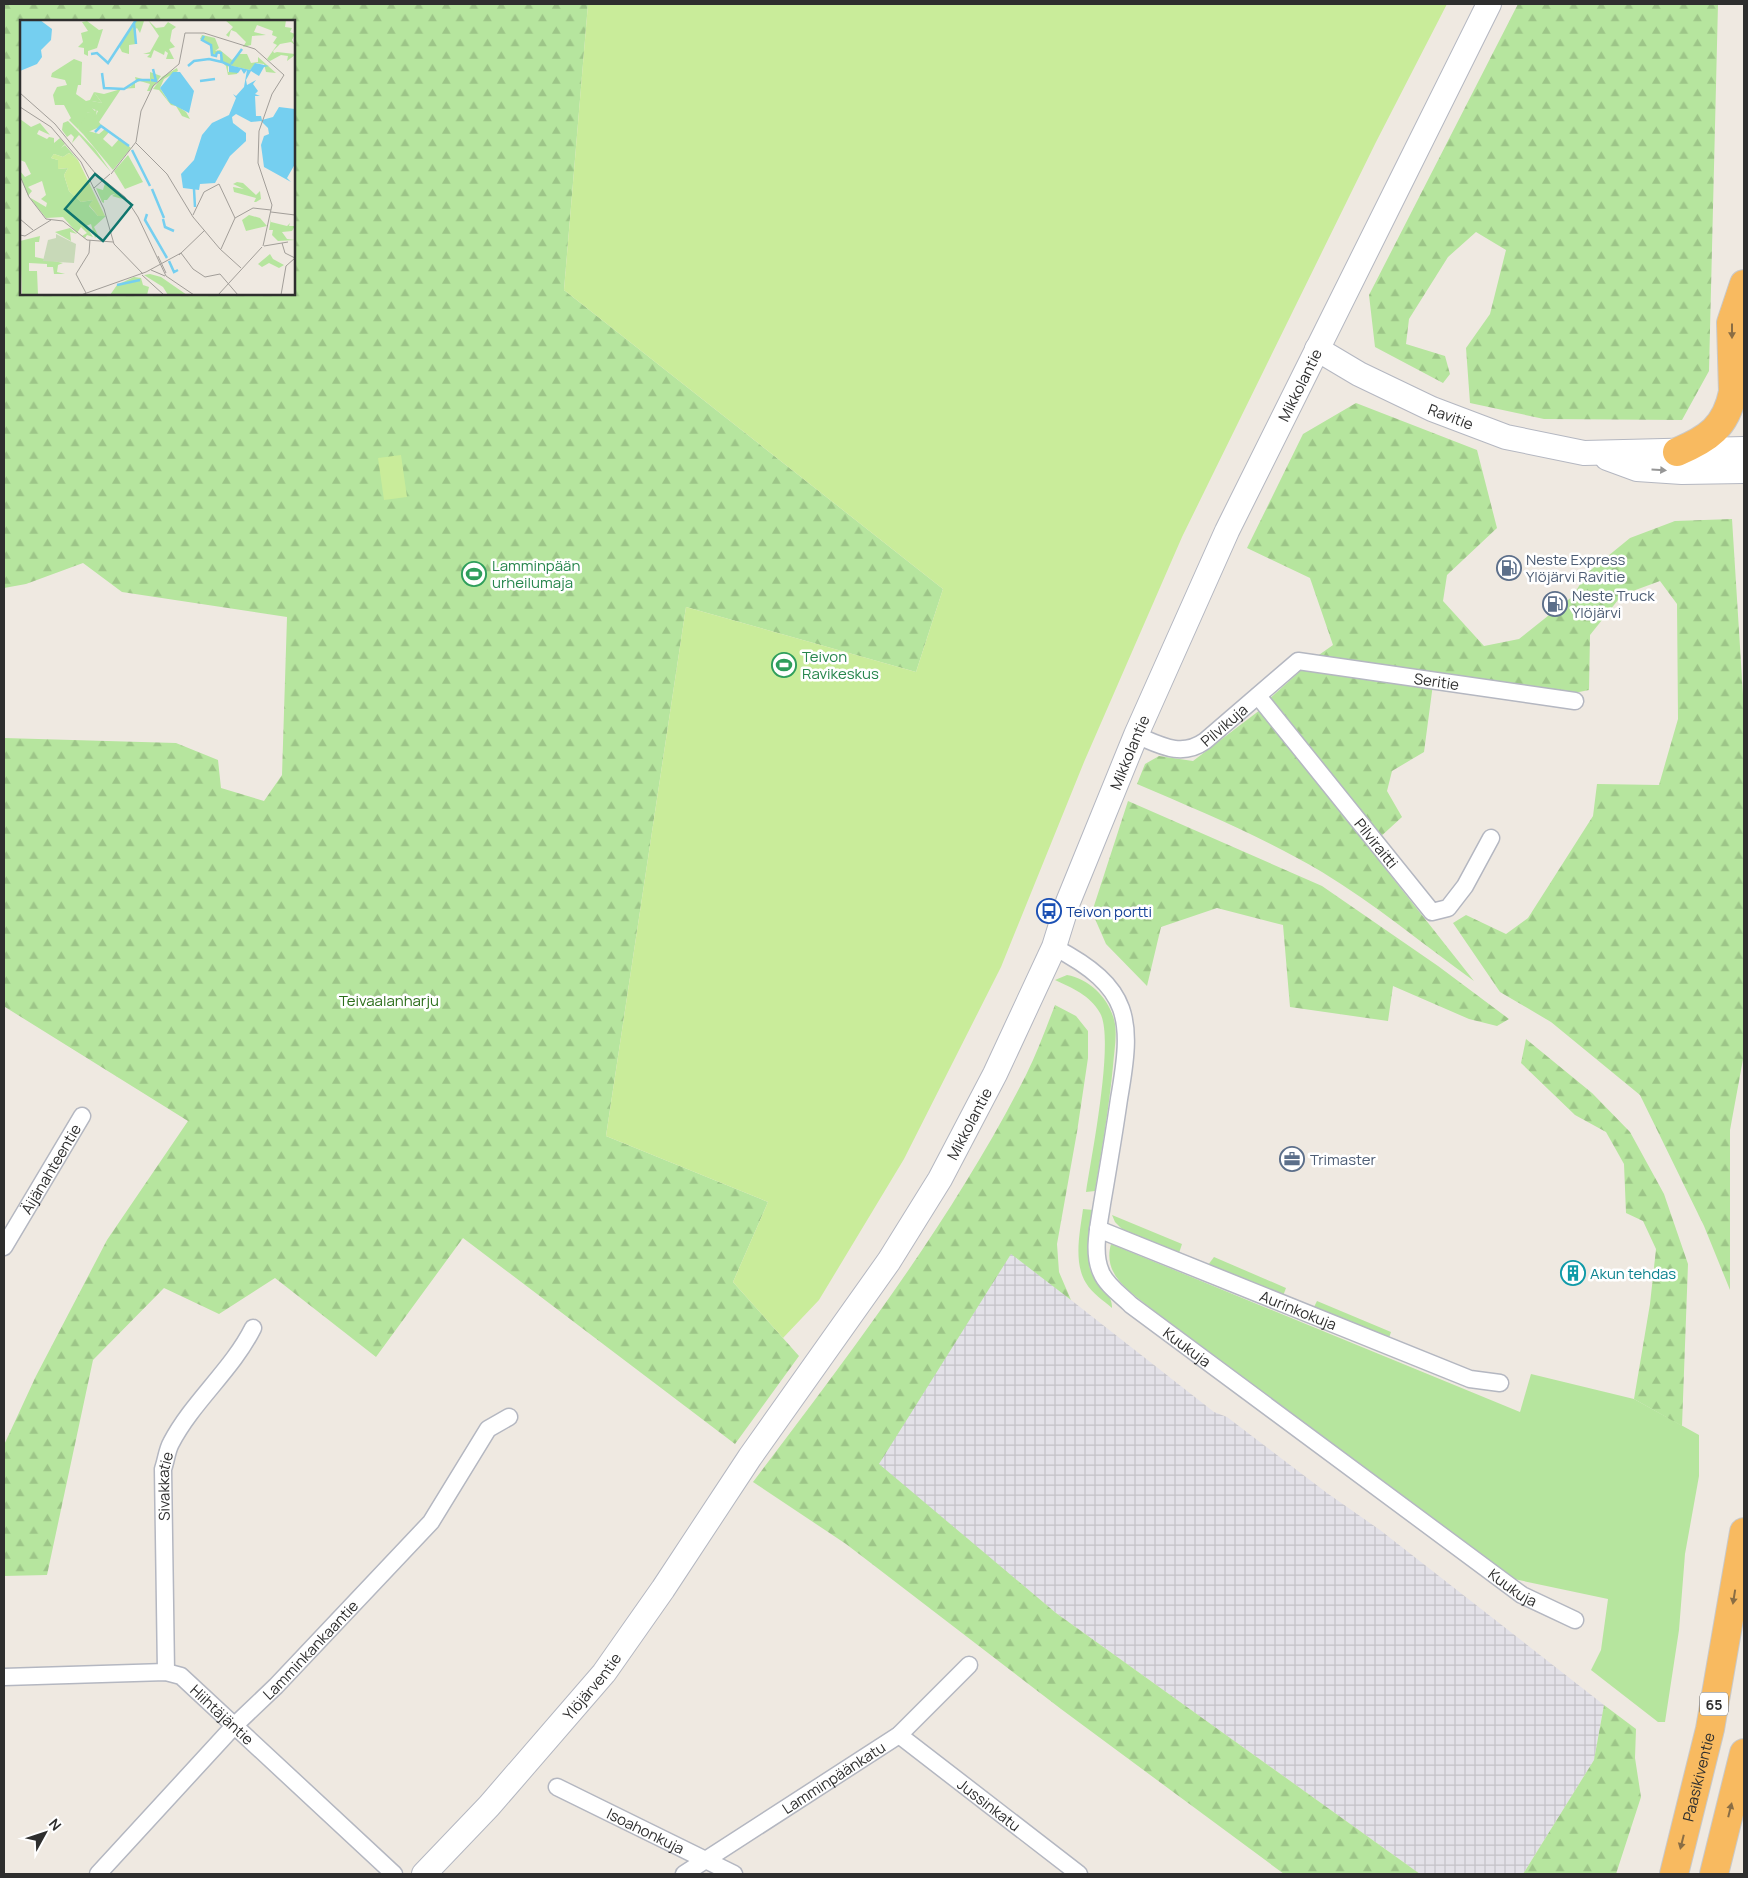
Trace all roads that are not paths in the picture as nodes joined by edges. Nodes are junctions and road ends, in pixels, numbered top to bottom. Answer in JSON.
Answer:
{"nodes":[{"id":1,"x":1489,"y":4,"type":"edge"},
{"id":2,"x":1744,"y":284,"type":"edge"},
{"id":3,"x":1317,"y":349,"type":"junction"},
{"id":4,"x":1744,"y":449,"type":"edge"},
{"id":5,"x":1677,"y":452,"type":"junction"},
{"id":6,"x":1596,"y":454,"type":"junction"},
{"id":7,"x":1744,"y":471,"type":"edge"},
{"id":8,"x":1298,"y":661,"type":"joint"},
{"id":9,"x":1258,"y":696,"type":"junction"},
{"id":10,"x":1575,"y":701,"type":"dead end"},
{"id":11,"x":1136,"y":735,"type":"junction"},
{"id":12,"x":1490,"y":838,"type":"dead end"},
{"id":13,"x":1054,"y":947,"type":"junction"},
{"id":14,"x":82,"y":1116,"type":"dead end"},
{"id":15,"x":1098,"y":1229,"type":"junction"},
{"id":16,"x":4,"y":1247,"type":"edge"},
{"id":17,"x":252,"y":1328,"type":"dead end"},
{"id":18,"x":1500,"y":1383,"type":"dead end"},
{"id":19,"x":510,"y":1416,"type":"dead end"},
{"id":20,"x":735,"y":1478,"type":"joint"},
{"id":21,"x":1744,"y":1532,"type":"edge"},
{"id":22,"x":1575,"y":1620,"type":"dead end"},
{"id":23,"x":969,"y":1665,"type":"dead end"},
{"id":24,"x":166,"y":1672,"type":"junction"},
{"id":25,"x":4,"y":1677,"type":"edge"},
{"id":26,"x":234,"y":1726,"type":"junction"},
{"id":27,"x":899,"y":1735,"type":"junction"},
{"id":28,"x":1744,"y":1753,"type":"edge"},
{"id":29,"x":557,"y":1787,"type":"dead end"},
{"id":30,"x":706,"y":1858,"type":"junction"},
{"id":31,"x":98,"y":1874,"type":"edge"},
{"id":32,"x":394,"y":1874,"type":"edge"},
{"id":33,"x":424,"y":1874,"type":"edge"},
{"id":34,"x":684,"y":1874,"type":"edge"},
{"id":35,"x":734,"y":1874,"type":"edge"},
{"id":36,"x":1079,"y":1874,"type":"edge"},
{"id":37,"x":1674,"y":1874,"type":"edge"},
{"id":38,"x":1714,"y":1874,"type":"edge"}],
"edges":[{"from":1,"to":3,"type":"main road","name":"Mikkolantie"},
{"from":2,"to":5,"type":"highway","one_way":true},
{"from":3,"to":6,"type":"main road","name":"Ravitie"},
{"from":3,"to":11,"type":"main road","name":"Mikkolantie"},
{"from":4,"to":5,"type":"main road","name":"Ravitie"},
{"from":5,"to":6,"type":"main road","name":"Ravitie"},
{"from":6,"to":7,"type":"main road","name":"Ravitie","one_way":true},
{"from":8,"to":9,"type":"street","name":"Pilvikuja"},
{"from":8,"to":10,"type":"street","name":"Seritie"},
{"from":9,"to":11,"type":"street","name":"Pilvikuja"},
{"from":9,"to":12,"type":"street","name":"Pilviraitti"},
{"from":11,"to":13,"type":"main road","name":"Mikkolantie"},
{"from":13,"to":15,"type":"street","name":"Kuukuja"},
{"from":13,"to":20,"type":"main road","name":"Mikkolantie"},
{"from":14,"to":16,"type":"street","name":"Äijänahteentie"},
{"from":15,"to":18,"type":"street","name":"Aurinkokuja"},
{"from":15,"to":22,"type":"street","name":"Kuukuja"},
{"from":17,"to":24,"type":"street","name":"Sivakkatie"},
{"from":19,"to":26,"type":"street","name":"Lamminkankaantie"},
{"from":20,"to":33,"type":"main road","name":"Ylöjärventie"},
{"from":21,"to":37,"type":"highway","name":"Paasikiventie","number":"65","one_way":true},
{"from":23,"to":27,"type":"street","name":"Lamminpäänkatu"},
{"from":24,"to":25,"type":"street","name":"Hiihtäjäntie"},
{"from":24,"to":26,"type":"street","name":"Hiihtäjäntie"},
{"from":26,"to":31,"type":"street","name":"Lamminkankaantie"},
{"from":26,"to":32,"type":"street","name":"Hiihtäjäntie"},
{"from":27,"to":30,"type":"street","name":"Lamminpäänkatu"},
{"from":27,"to":36,"type":"street","name":"Jussinkatu"},
{"from":38,"to":28,"type":"highway","one_way":true},
{"from":29,"to":30,"type":"street","name":"Isoahonkuja"},
{"from":30,"to":34,"type":"street","name":"Lamminpäänkatu"},
{"from":30,"to":35,"type":"street","name":"Isoahonkuja"}]}
